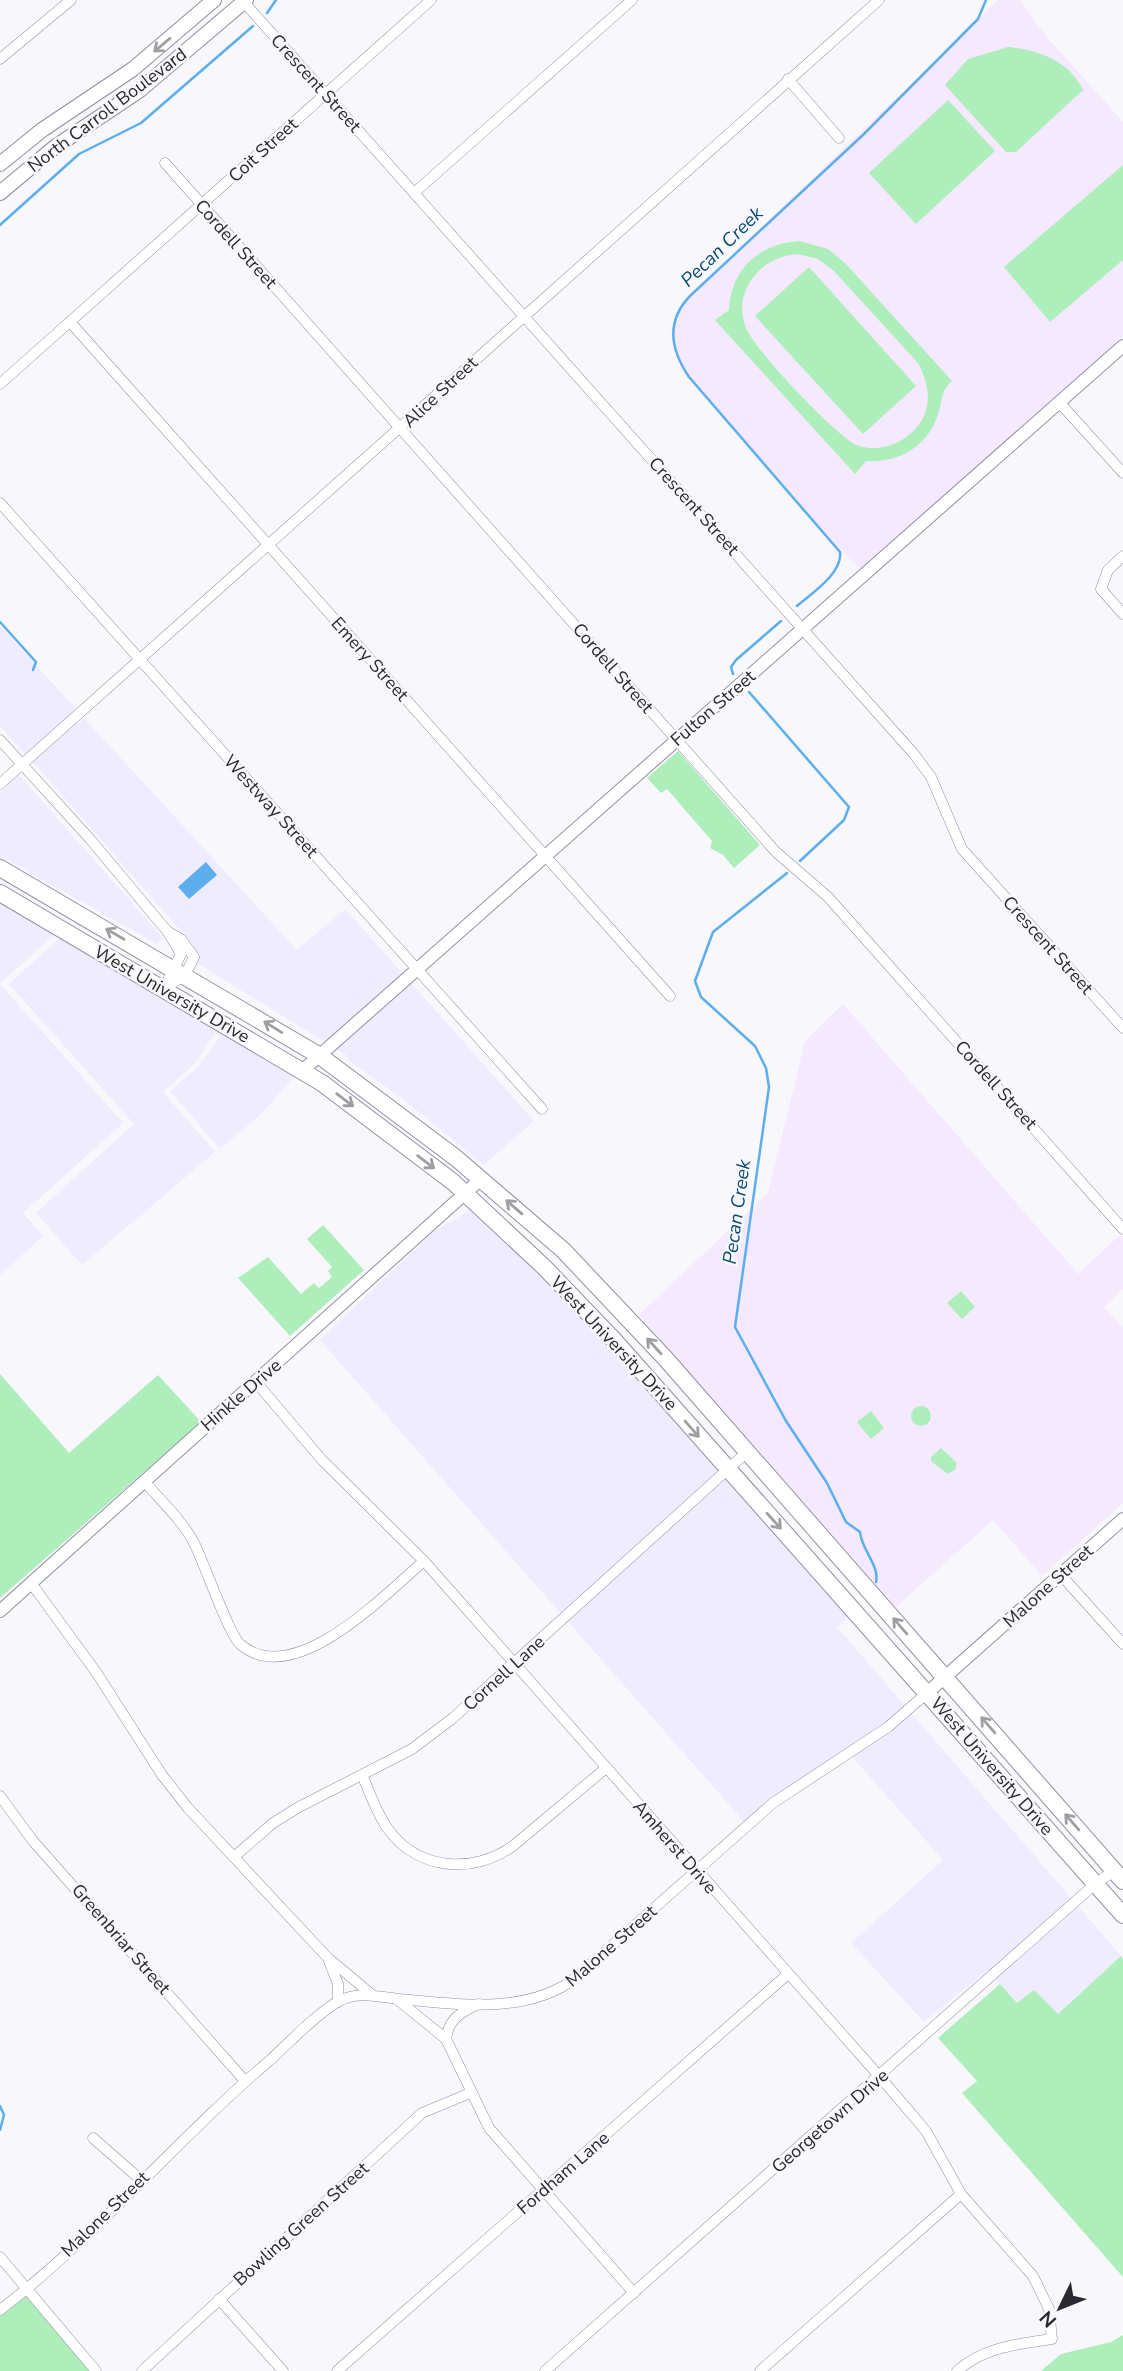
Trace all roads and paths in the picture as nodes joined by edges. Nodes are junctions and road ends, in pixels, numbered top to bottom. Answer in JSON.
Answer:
{"nodes":[{"id":1,"x":71,"y":0,"type":"edge"},
{"id":2,"x":214,"y":0,"type":"edge"},
{"id":3,"x":431,"y":0,"type":"edge"},
{"id":4,"x":632,"y":0,"type":"edge"},
{"id":5,"x":879,"y":0,"type":"edge"},
{"id":6,"x":244,"y":1,"type":"edge"},
{"id":7,"x":0,"y":59,"type":"edge"},
{"id":8,"x":788,"y":79,"type":"junction"},
{"id":9,"x":326,"y":94,"type":"junction"},
{"id":10,"x":839,"y":138,"type":"dead end"},
{"id":11,"x":164,"y":163,"type":"dead end"},
{"id":12,"x":0,"y":164,"type":"edge"},
{"id":13,"x":0,"y":193,"type":"edge"},
{"id":14,"x":414,"y":193,"type":"junction"},
{"id":15,"x":200,"y":206,"type":"junction"},
{"id":16,"x":524,"y":315,"type":"junction"},
{"id":17,"x":70,"y":322,"type":"junction"},
{"id":18,"x":1123,"y":346,"type":"edge"},
{"id":19,"x":0,"y":384,"type":"edge"},
{"id":20,"x":1059,"y":402,"type":"junction"},
{"id":21,"x":401,"y":428,"type":"junction"},
{"id":22,"x":1123,"y":473,"type":"edge"},
{"id":23,"x":0,"y":503,"type":"edge"},
{"id":24,"x":269,"y":545,"type":"junction"},
{"id":25,"x":1123,"y":556,"type":"edge"},
{"id":26,"x":1123,"y":614,"type":"edge"},
{"id":27,"x":803,"y":628,"type":"junction"},
{"id":28,"x":141,"y":659,"type":"junction"},
{"id":29,"x":0,"y":740,"type":"edge"},
{"id":30,"x":677,"y":740,"type":"junction"},
{"id":31,"x":22,"y":765,"type":"junction"},
{"id":32,"x":0,"y":784,"type":"edge"},
{"id":33,"x":545,"y":856,"type":"junction"},
{"id":34,"x":0,"y":868,"type":"edge"},
{"id":35,"x":0,"y":893,"type":"edge"},
{"id":36,"x":417,"y":970,"type":"junction"},
{"id":37,"x":179,"y":972,"type":"junction"},
{"id":38,"x":164,"y":988,"type":"junction"},
{"id":39,"x":670,"y":996,"type":"dead end"},
{"id":40,"x":1123,"y":1028,"type":"edge"},
{"id":41,"x":320,"y":1056,"type":"junction"},
{"id":42,"x":303,"y":1070,"type":"junction"},
{"id":43,"x":542,"y":1109,"type":"dead end"},
{"id":44,"x":481,"y":1179,"type":"junction"},
{"id":45,"x":466,"y":1194,"type":"junction"},
{"id":46,"x":1123,"y":1229,"type":"edge"},
{"id":47,"x":256,"y":1382,"type":"junction"},
{"id":48,"x":747,"y":1452,"type":"junction"},
{"id":49,"x":729,"y":1470,"type":"junction"},
{"id":50,"x":144,"y":1481,"type":"junction"},
{"id":51,"x":1123,"y":1520,"type":"edge"},
{"id":52,"x":424,"y":1560,"type":"junction"},
{"id":53,"x":1061,"y":1575,"type":"junction"},
{"id":54,"x":31,"y":1583,"type":"junction"},
{"id":55,"x":0,"y":1611,"type":"edge"},
{"id":56,"x":1123,"y":1644,"type":"edge"},
{"id":57,"x":515,"y":1664,"type":"junction"},
{"id":58,"x":946,"y":1677,"type":"junction"},
{"id":59,"x":927,"y":1693,"type":"junction"},
{"id":60,"x":606,"y":1768,"type":"junction"},
{"id":61,"x":362,"y":1775,"type":"junction"},
{"id":62,"x":0,"y":1796,"type":"edge"},
{"id":63,"x":234,"y":1857,"type":"junction"},
{"id":64,"x":696,"y":1871,"type":"junction"},
{"id":65,"x":1119,"y":1876,"type":"edge"},
{"id":66,"x":1095,"y":1884,"type":"junction"},
{"id":67,"x":1123,"y":1916,"type":"edge"},
{"id":68,"x":328,"y":1958,"type":"junction"},
{"id":69,"x":789,"y":1974,"type":"junction"},
{"id":70,"x":370,"y":1993,"type":"junction"},
{"id":71,"x":396,"y":1999,"type":"junction"},
{"id":72,"x":338,"y":2002,"type":"junction"},
{"id":73,"x":481,"y":2003,"type":"junction"},
{"id":74,"x":446,"y":2039,"type":"junction"},
{"id":75,"x":880,"y":2077,"type":"junction"},
{"id":76,"x":246,"y":2081,"type":"junction"},
{"id":77,"x":470,"y":2093,"type":"junction"},
{"id":78,"x":93,"y":2138,"type":"dead end"},
{"id":79,"x":141,"y":2180,"type":"junction"},
{"id":80,"x":544,"y":2189,"type":"junction"},
{"id":81,"x":961,"y":2194,"type":"junction"},
{"id":82,"x":0,"y":2258,"type":"edge"},
{"id":83,"x":25,"y":2289,"type":"junction"},
{"id":84,"x":634,"y":2293,"type":"junction"},
{"id":85,"x":219,"y":2299,"type":"junction"},
{"id":86,"x":0,"y":2310,"type":"edge"},
{"id":87,"x":96,"y":2371,"type":"edge"},
{"id":88,"x":142,"y":2371,"type":"edge"},
{"id":89,"x":283,"y":2371,"type":"edge"},
{"id":90,"x":337,"y":2371,"type":"edge"},
{"id":91,"x":545,"y":2371,"type":"edge"},
{"id":92,"x":760,"y":2371,"type":"edge"},
{"id":93,"x":957,"y":2371,"type":"edge"}],
"edges":[{"from":1,"to":7,"type":"street"},
{"from":2,"to":12,"type":"main road","name":"North Carroll Boulevard","one_way":true},
{"from":3,"to":9,"type":"street","name":"Coit Street"},
{"from":4,"to":14,"type":"street"},
{"from":5,"to":8,"type":"street","name":"Alice Street"},
{"from":6,"to":9,"type":"street","name":"Crescent Street"},
{"from":6,"to":13,"type":"main road","name":"North Carroll Boulevard"},
{"from":8,"to":10,"type":"street"},
{"from":8,"to":16,"type":"street","name":"Alice Street"},
{"from":9,"to":14,"type":"street","name":"Crescent Street"},
{"from":9,"to":15,"type":"street","name":"Coit Street"},
{"from":11,"to":15,"type":"street","name":"Cordell Street"},
{"from":14,"to":16,"type":"street","name":"Crescent Street"},
{"from":15,"to":17,"type":"street","name":"Coit Street"},
{"from":15,"to":21,"type":"street","name":"Cordell Street"},
{"from":16,"to":21,"type":"street","name":"Alice Street"},
{"from":16,"to":27,"type":"street","name":"Crescent Street"},
{"from":17,"to":19,"type":"street","name":"Coit Street"},
{"from":17,"to":24,"type":"street","name":"Emery Street"},
{"from":18,"to":20,"type":"street","name":"Fulton Street"},
{"from":20,"to":22,"type":"street"},
{"from":20,"to":27,"type":"street","name":"Fulton Street"},
{"from":21,"to":24,"type":"street","name":"Alice Street"},
{"from":21,"to":30,"type":"street","name":"Cordell Street"},
{"from":23,"to":28,"type":"street","name":"Westway Street"},
{"from":24,"to":28,"type":"street","name":"Alice Street"},
{"from":24,"to":33,"type":"street","name":"Emery Street"},
{"from":25,"to":26,"type":"street"},
{"from":27,"to":30,"type":"street","name":"Fulton Street"},
{"from":27,"to":40,"type":"street","name":"Crescent Street"},
{"from":28,"to":31,"type":"street","name":"Alice Street"},
{"from":28,"to":36,"type":"street","name":"Westway Street"},
{"from":29,"to":31,"type":"street"},
{"from":30,"to":33,"type":"street","name":"Fulton Street"},
{"from":30,"to":46,"type":"street","name":"Cordell Street"},
{"from":31,"to":32,"type":"street","name":"Alice Street"},
{"from":31,"to":37,"type":"street"},
{"from":33,"to":36,"type":"street","name":"Fulton Street"},
{"from":33,"to":39,"type":"street","name":"Emery Street"},
{"from":37,"to":34,"type":"main road","name":"West University Drive","one_way":true},
{"from":35,"to":38,"type":"main road","name":"West University Drive"},
{"from":36,"to":41,"type":"street","name":"Fulton Street"},
{"from":36,"to":43,"type":"street","name":"Westway Street"},
{"from":37,"to":38,"type":"street"},
{"from":41,"to":37,"type":"main road","name":"West University Drive","one_way":true},
{"from":38,"to":42,"type":"main road","name":"West University Drive"},
{"from":41,"to":42,"type":"street","name":"Fulton Street"},
{"from":41,"to":44,"type":"main road","name":"West University Drive"},
{"from":42,"to":45,"type":"main road","name":"West University Drive","one_way":true},
{"from":44,"to":45,"type":"street","name":"Hinkle Drive"},
{"from":48,"to":44,"type":"main road","name":"West University Drive","one_way":true},
{"from":45,"to":47,"type":"street","name":"Hinkle Drive"},
{"from":45,"to":49,"type":"main road","name":"West University Drive","one_way":true},
{"from":47,"to":50,"type":"street","name":"Hinkle Drive"},
{"from":47,"to":52,"type":"street","name":"Amherst Drive"},
{"from":48,"to":49,"type":"street","name":"Cornell Lane"},
{"from":58,"to":48,"type":"main road","name":"West University Drive","one_way":true},
{"from":49,"to":57,"type":"street","name":"Cornell Lane"},
{"from":49,"to":59,"type":"main road","name":"West University Drive","one_way":true},
{"from":50,"to":52,"type":"street"},
{"from":50,"to":54,"type":"street","name":"Hinkle Drive"},
{"from":51,"to":53,"type":"street","name":"Malone Street"},
{"from":52,"to":57,"type":"street","name":"Amherst Drive"},
{"from":53,"to":56,"type":"street"},
{"from":53,"to":58,"type":"street","name":"Malone Street"},
{"from":54,"to":55,"type":"street","name":"Hinkle Drive"},
{"from":54,"to":63,"type":"street"},
{"from":57,"to":60,"type":"street","name":"Amherst Drive"},
{"from":57,"to":61,"type":"street","name":"Cornell Lane"},
{"from":58,"to":59,"type":"street","name":"Malone Street"},
{"from":65,"to":58,"type":"main road","name":"West University Drive","one_way":true},
{"from":59,"to":64,"type":"street","name":"Malone Street"},
{"from":59,"to":66,"type":"main road","name":"West University Drive"},
{"from":60,"to":61,"type":"street"},
{"from":60,"to":64,"type":"street","name":"Amherst Drive"},
{"from":61,"to":63,"type":"street","name":"Cornell Lane"},
{"from":62,"to":76,"type":"street","name":"Greenbriar Street"},
{"from":63,"to":68,"type":"street"},
{"from":64,"to":69,"type":"street","name":"Amherst Drive"},
{"from":64,"to":73,"type":"street","name":"Malone Street"},
{"from":65,"to":66,"type":"street","name":"Georgetown Drive"},
{"from":66,"to":67,"type":"main road","name":"West University Drive"},
{"from":66,"to":75,"type":"street","name":"Georgetown Drive"},
{"from":68,"to":70,"type":"street"},
{"from":68,"to":72,"type":"street"},
{"from":69,"to":75,"type":"street","name":"Amherst Drive"},
{"from":69,"to":80,"type":"street","name":"Fordham Lane"},
{"from":70,"to":71,"type":"street","name":"Malone Street"},
{"from":70,"to":72,"type":"street","name":"Malone Street"},
{"from":71,"to":73,"type":"street","name":"Malone Street"},
{"from":71,"to":74,"type":"street"},
{"from":72,"to":76,"type":"street","name":"Malone Street"},
{"from":73,"to":74,"type":"street"},
{"from":74,"to":77,"type":"street"},
{"from":75,"to":81,"type":"street","name":"Amherst Drive"},
{"from":75,"to":84,"type":"street","name":"Georgetown Drive"},
{"from":76,"to":79,"type":"street","name":"Malone Street"},
{"from":77,"to":80,"type":"street"},
{"from":77,"to":85,"type":"street","name":"Bowling Green Street"},
{"from":78,"to":79,"type":"street"},
{"from":79,"to":83,"type":"street","name":"Malone Street"},
{"from":80,"to":84,"type":"street"},
{"from":80,"to":90,"type":"street","name":"Fordham Lane"},
{"from":81,"to":92,"type":"street"},
{"from":81,"to":93,"type":"street","name":"Amherst Drive"},
{"from":82,"to":83,"type":"street"},
{"from":83,"to":86,"type":"street","name":"Malone Street"},
{"from":83,"to":87,"type":"street"},
{"from":84,"to":91,"type":"street","name":"Georgetown Drive"},
{"from":85,"to":88,"type":"street","name":"Bowling Green Street"},
{"from":85,"to":89,"type":"street"}]}
